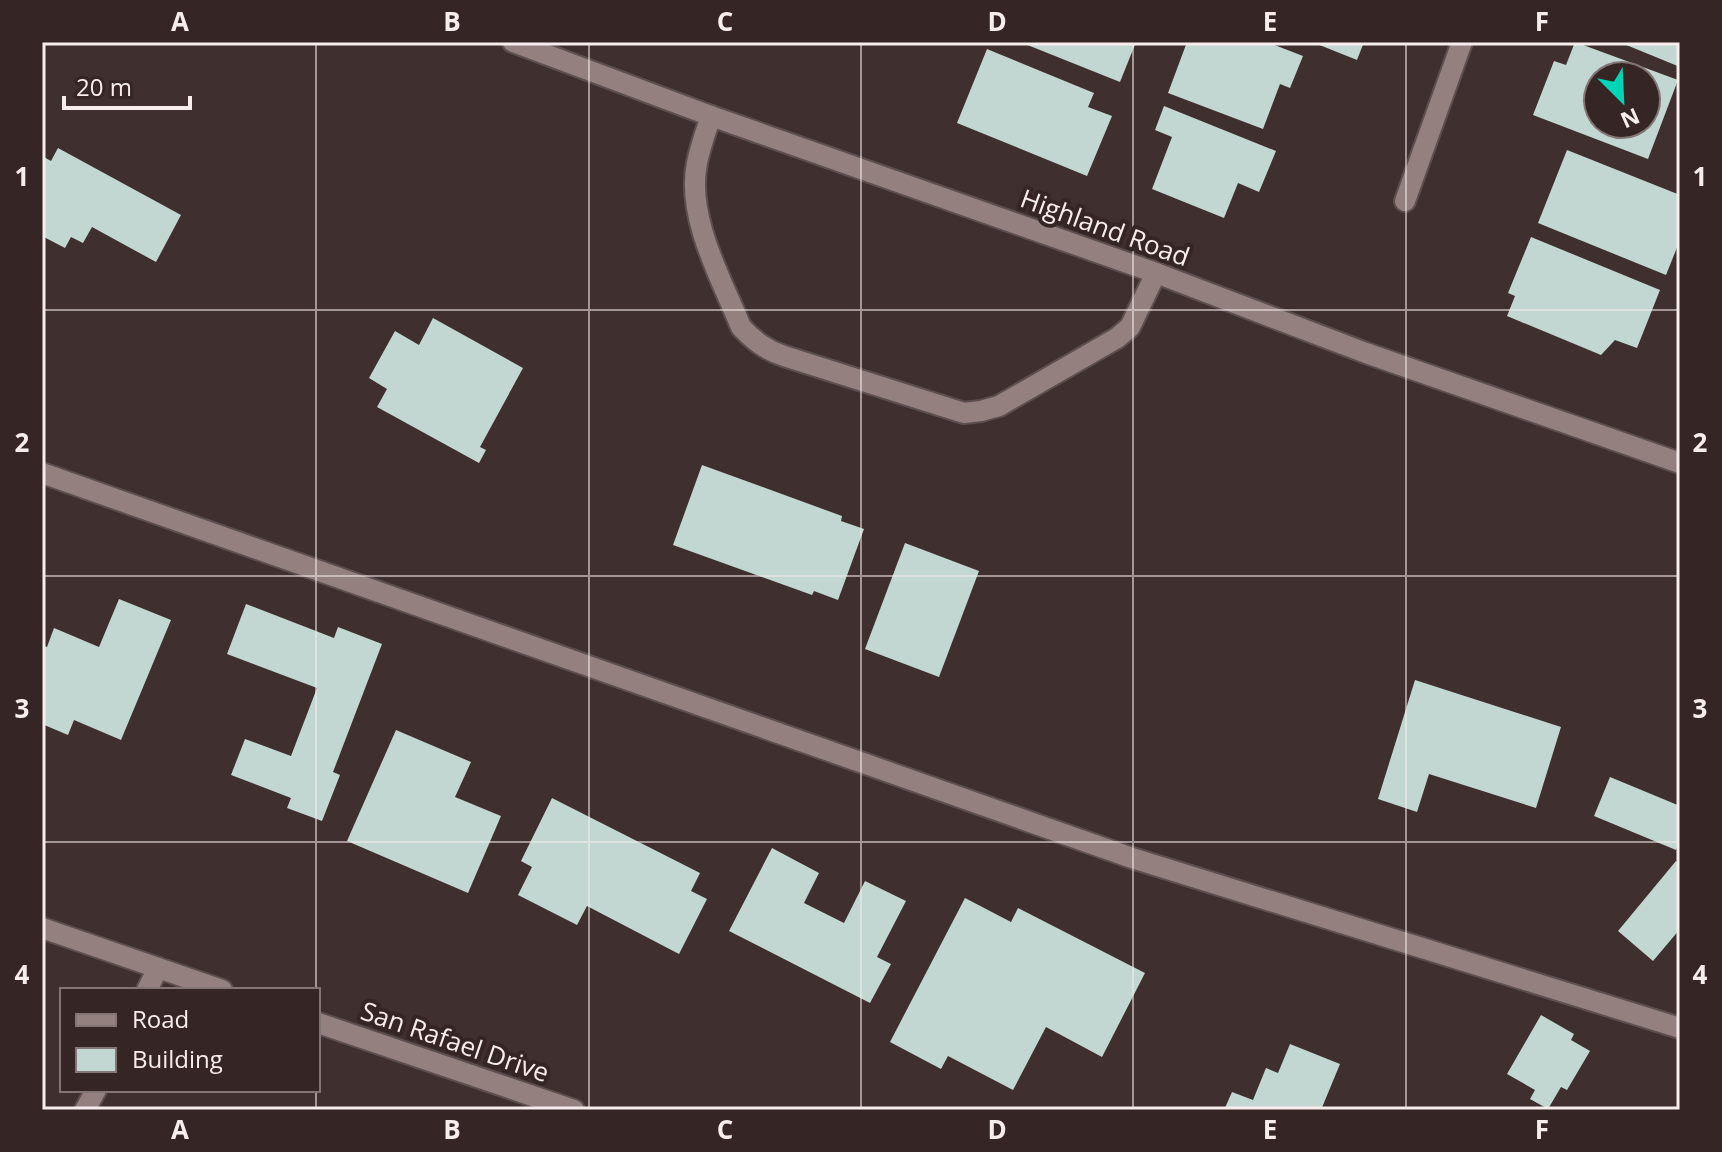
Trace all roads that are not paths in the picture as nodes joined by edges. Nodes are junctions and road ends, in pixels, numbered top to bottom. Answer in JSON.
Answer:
{"nodes":[{"id":1,"x":513,"y":42,"type":"edge"},
{"id":2,"x":1462,"y":42,"type":"edge"},
{"id":3,"x":711,"y":116,"type":"junction"},
{"id":4,"x":1405,"y":201,"type":"dead end"},
{"id":5,"x":1156,"y":273,"type":"junction"},
{"id":6,"x":1680,"y":463,"type":"edge"},
{"id":7,"x":42,"y":473,"type":"edge"},
{"id":8,"x":42,"y":928,"type":"edge"},
{"id":9,"x":158,"y":968,"type":"junction"},
{"id":10,"x":148,"y":988,"type":"edge"},
{"id":11,"x":216,"y":988,"type":"edge"},
{"id":12,"x":320,"y":1024,"type":"edge"},
{"id":13,"x":1680,"y":1028,"type":"edge"},
{"id":14,"x":95,"y":1092,"type":"edge"},
{"id":15,"x":85,"y":1110,"type":"edge"},
{"id":16,"x":574,"y":1110,"type":"edge"}],
"edges":[{"from":1,"to":3,"type":"street","name":"Highland Road"},
{"from":2,"to":4,"type":"street"},
{"from":3,"to":5,"type":"street","name":"Highland Road"},
{"from":3,"to":5,"type":"street"},
{"from":5,"to":6,"type":"street","name":"Highland Road"},
{"from":7,"to":13,"type":"street"},
{"from":8,"to":9,"type":"street"},
{"from":9,"to":10,"type":"street"},
{"from":9,"to":11,"type":"street"},
{"from":12,"to":16,"type":"street","name":"San Rafael Drive"},
{"from":14,"to":15,"type":"street"}]}
